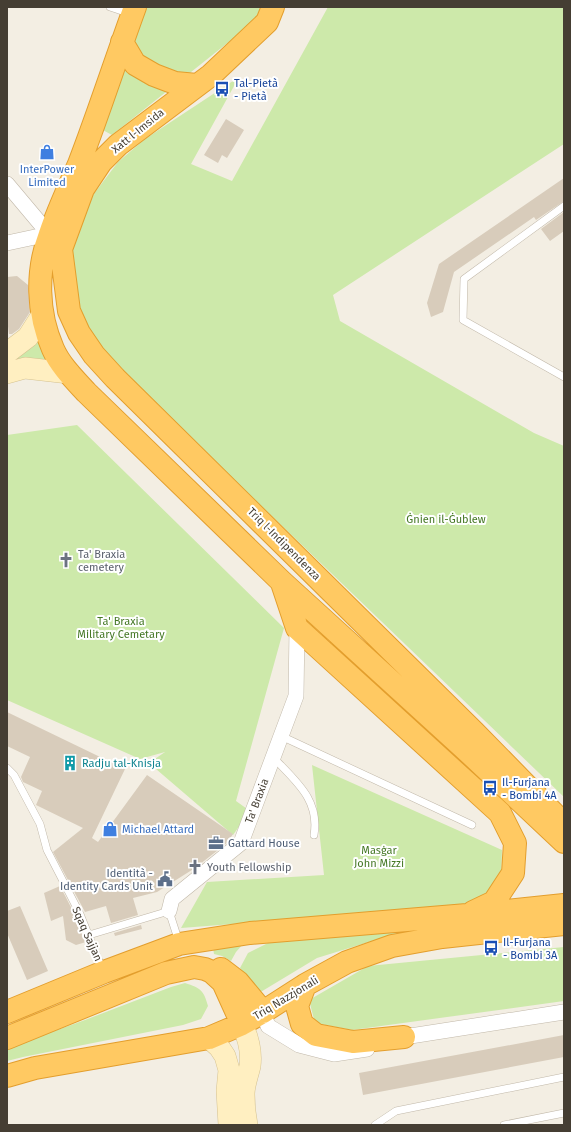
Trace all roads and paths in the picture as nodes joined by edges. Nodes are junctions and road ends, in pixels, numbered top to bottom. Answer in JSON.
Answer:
{"nodes":[{"id":1,"x":110,"y":7,"type":"edge"},
{"id":2,"x":273,"y":8,"type":"edge"},
{"id":3,"x":134,"y":10,"type":"edge"},
{"id":4,"x":122,"y":42,"type":"junction"},
{"id":5,"x":197,"y":85,"type":"junction"},
{"id":6,"x":7,"y":184,"type":"edge"},
{"id":7,"x":564,"y":206,"type":"edge"},
{"id":8,"x":49,"y":234,"type":"junction"},
{"id":9,"x":7,"y":243,"type":"edge"},
{"id":10,"x":42,"y":315,"type":"junction"},
{"id":11,"x":7,"y":353,"type":"edge"},
{"id":12,"x":94,"y":355,"type":"joint"},
{"id":13,"x":7,"y":373,"type":"edge"},
{"id":14,"x":69,"y":373,"type":"junction"},
{"id":15,"x":564,"y":377,"type":"edge"},
{"id":16,"x":282,"y":582,"type":"junction"},
{"id":17,"x":297,"y":628,"type":"junction"},
{"id":18,"x":474,"y":732,"type":"junction"},
{"id":19,"x":281,"y":736,"type":"junction"},
{"id":20,"x":273,"y":757,"type":"junction"},
{"id":21,"x":7,"y":768,"type":"edge"},
{"id":22,"x":564,"y":812,"type":"edge"},
{"id":23,"x":564,"y":824,"type":"edge"},
{"id":24,"x":472,"y":825,"type":"dead end"},
{"id":25,"x":314,"y":835,"type":"dead end"},
{"id":26,"x":564,"y":842,"type":"edge"},
{"id":27,"x":564,"y":905,"type":"edge"},
{"id":28,"x":169,"y":912,"type":"junction"},
{"id":29,"x":467,"y":915,"type":"junction"},
{"id":30,"x":564,"y":924,"type":"edge"},
{"id":31,"x":89,"y":935,"type":"junction"},
{"id":32,"x":179,"y":944,"type":"junction"},
{"id":33,"x":183,"y":968,"type":"junction"},
{"id":34,"x":104,"y":972,"type":"junction"},
{"id":35,"x":305,"y":985,"type":"junction"},
{"id":36,"x":227,"y":988,"type":"junction"},
{"id":37,"x":10,"y":1010,"type":"edge"},
{"id":38,"x":264,"y":1012,"type":"junction"},
{"id":39,"x":564,"y":1012,"type":"edge"},
{"id":40,"x":242,"y":1024,"type":"junction"},
{"id":41,"x":404,"y":1037,"type":"junction"},
{"id":42,"x":7,"y":1038,"type":"edge"},
{"id":43,"x":209,"y":1038,"type":"junction"},
{"id":44,"x":7,"y":1076,"type":"edge"},
{"id":45,"x":564,"y":1077,"type":"edge"},
{"id":46,"x":564,"y":1113,"type":"edge"},
{"id":47,"x":229,"y":1125,"type":"edge"},
{"id":48,"x":247,"y":1125,"type":"edge"},
{"id":49,"x":375,"y":1125,"type":"edge"},
{"id":50,"x":504,"y":1125,"type":"edge"}],
"edges":[{"from":1,"to":3,"type":"lane"},
{"from":2,"to":5,"type":"highway","name":"Xatt l-Imsida"},
{"from":3,"to":4,"type":"highway"},
{"from":4,"to":5,"type":"highway"},
{"from":4,"to":8,"type":"highway"},
{"from":5,"to":12,"type":"highway","name":"Xatt l-Imsida"},
{"from":6,"to":8,"type":"street"},
{"from":7,"to":15,"type":"lane"},
{"from":8,"to":9,"type":"street"},
{"from":8,"to":10,"type":"highway"},
{"from":10,"to":11,"type":"street"},
{"from":10,"to":14,"type":"highway"},
{"from":12,"to":18,"type":"highway","name":"Triq l-Indipendenza"},
{"from":13,"to":14,"type":"street"},
{"from":14,"to":16,"type":"highway"},
{"from":16,"to":17,"type":"highway"},
{"from":16,"to":26,"type":"highway"},
{"from":17,"to":19,"type":"street","name":"Ta' Braxia"},
{"from":17,"to":29,"type":"highway"},
{"from":18,"to":22,"type":"highway"},
{"from":18,"to":23,"type":"highway"},
{"from":19,"to":20,"type":"street","name":"Ta' Braxia"},
{"from":19,"to":24,"type":"lane"},
{"from":20,"to":25,"type":"lane"},
{"from":20,"to":28,"type":"street","name":"Ta' Braxia"},
{"from":21,"to":31,"type":"lane","name":"Sqaq Sajjan"},
{"from":27,"to":29,"type":"highway"},
{"from":28,"to":31,"type":"lane"},
{"from":28,"to":32,"type":"lane"},
{"from":29,"to":32,"type":"highway"},
{"from":30,"to":35,"type":"highway","name":"Triq Nazzjonali"},
{"from":31,"to":34,"type":"lane","name":"Sqaq Sajjan"},
{"from":32,"to":34,"type":"highway"},
{"from":33,"to":36,"type":"highway"},
{"from":33,"to":38,"type":"highway"},
{"from":33,"to":42,"type":"highway"},
{"from":34,"to":37,"type":"highway"},
{"from":35,"to":38,"type":"highway","name":"Triq Nazzjonali"},
{"from":35,"to":41,"type":"highway"},
{"from":36,"to":40,"type":"highway"},
{"from":36,"to":43,"type":"highway"},
{"from":38,"to":40,"type":"highway","name":"Triq Nazzjonali"},
{"from":38,"to":41,"type":"street"},
{"from":39,"to":41,"type":"street"},
{"from":40,"to":43,"type":"highway","name":"Triq Nazzjonali"},
{"from":40,"to":48,"type":"street"},
{"from":43,"to":44,"type":"highway","name":"Triq Nazzjonali"},
{"from":43,"to":47,"type":"street"},
{"from":45,"to":49,"type":"lane"},
{"from":46,"to":50,"type":"lane"}]}
